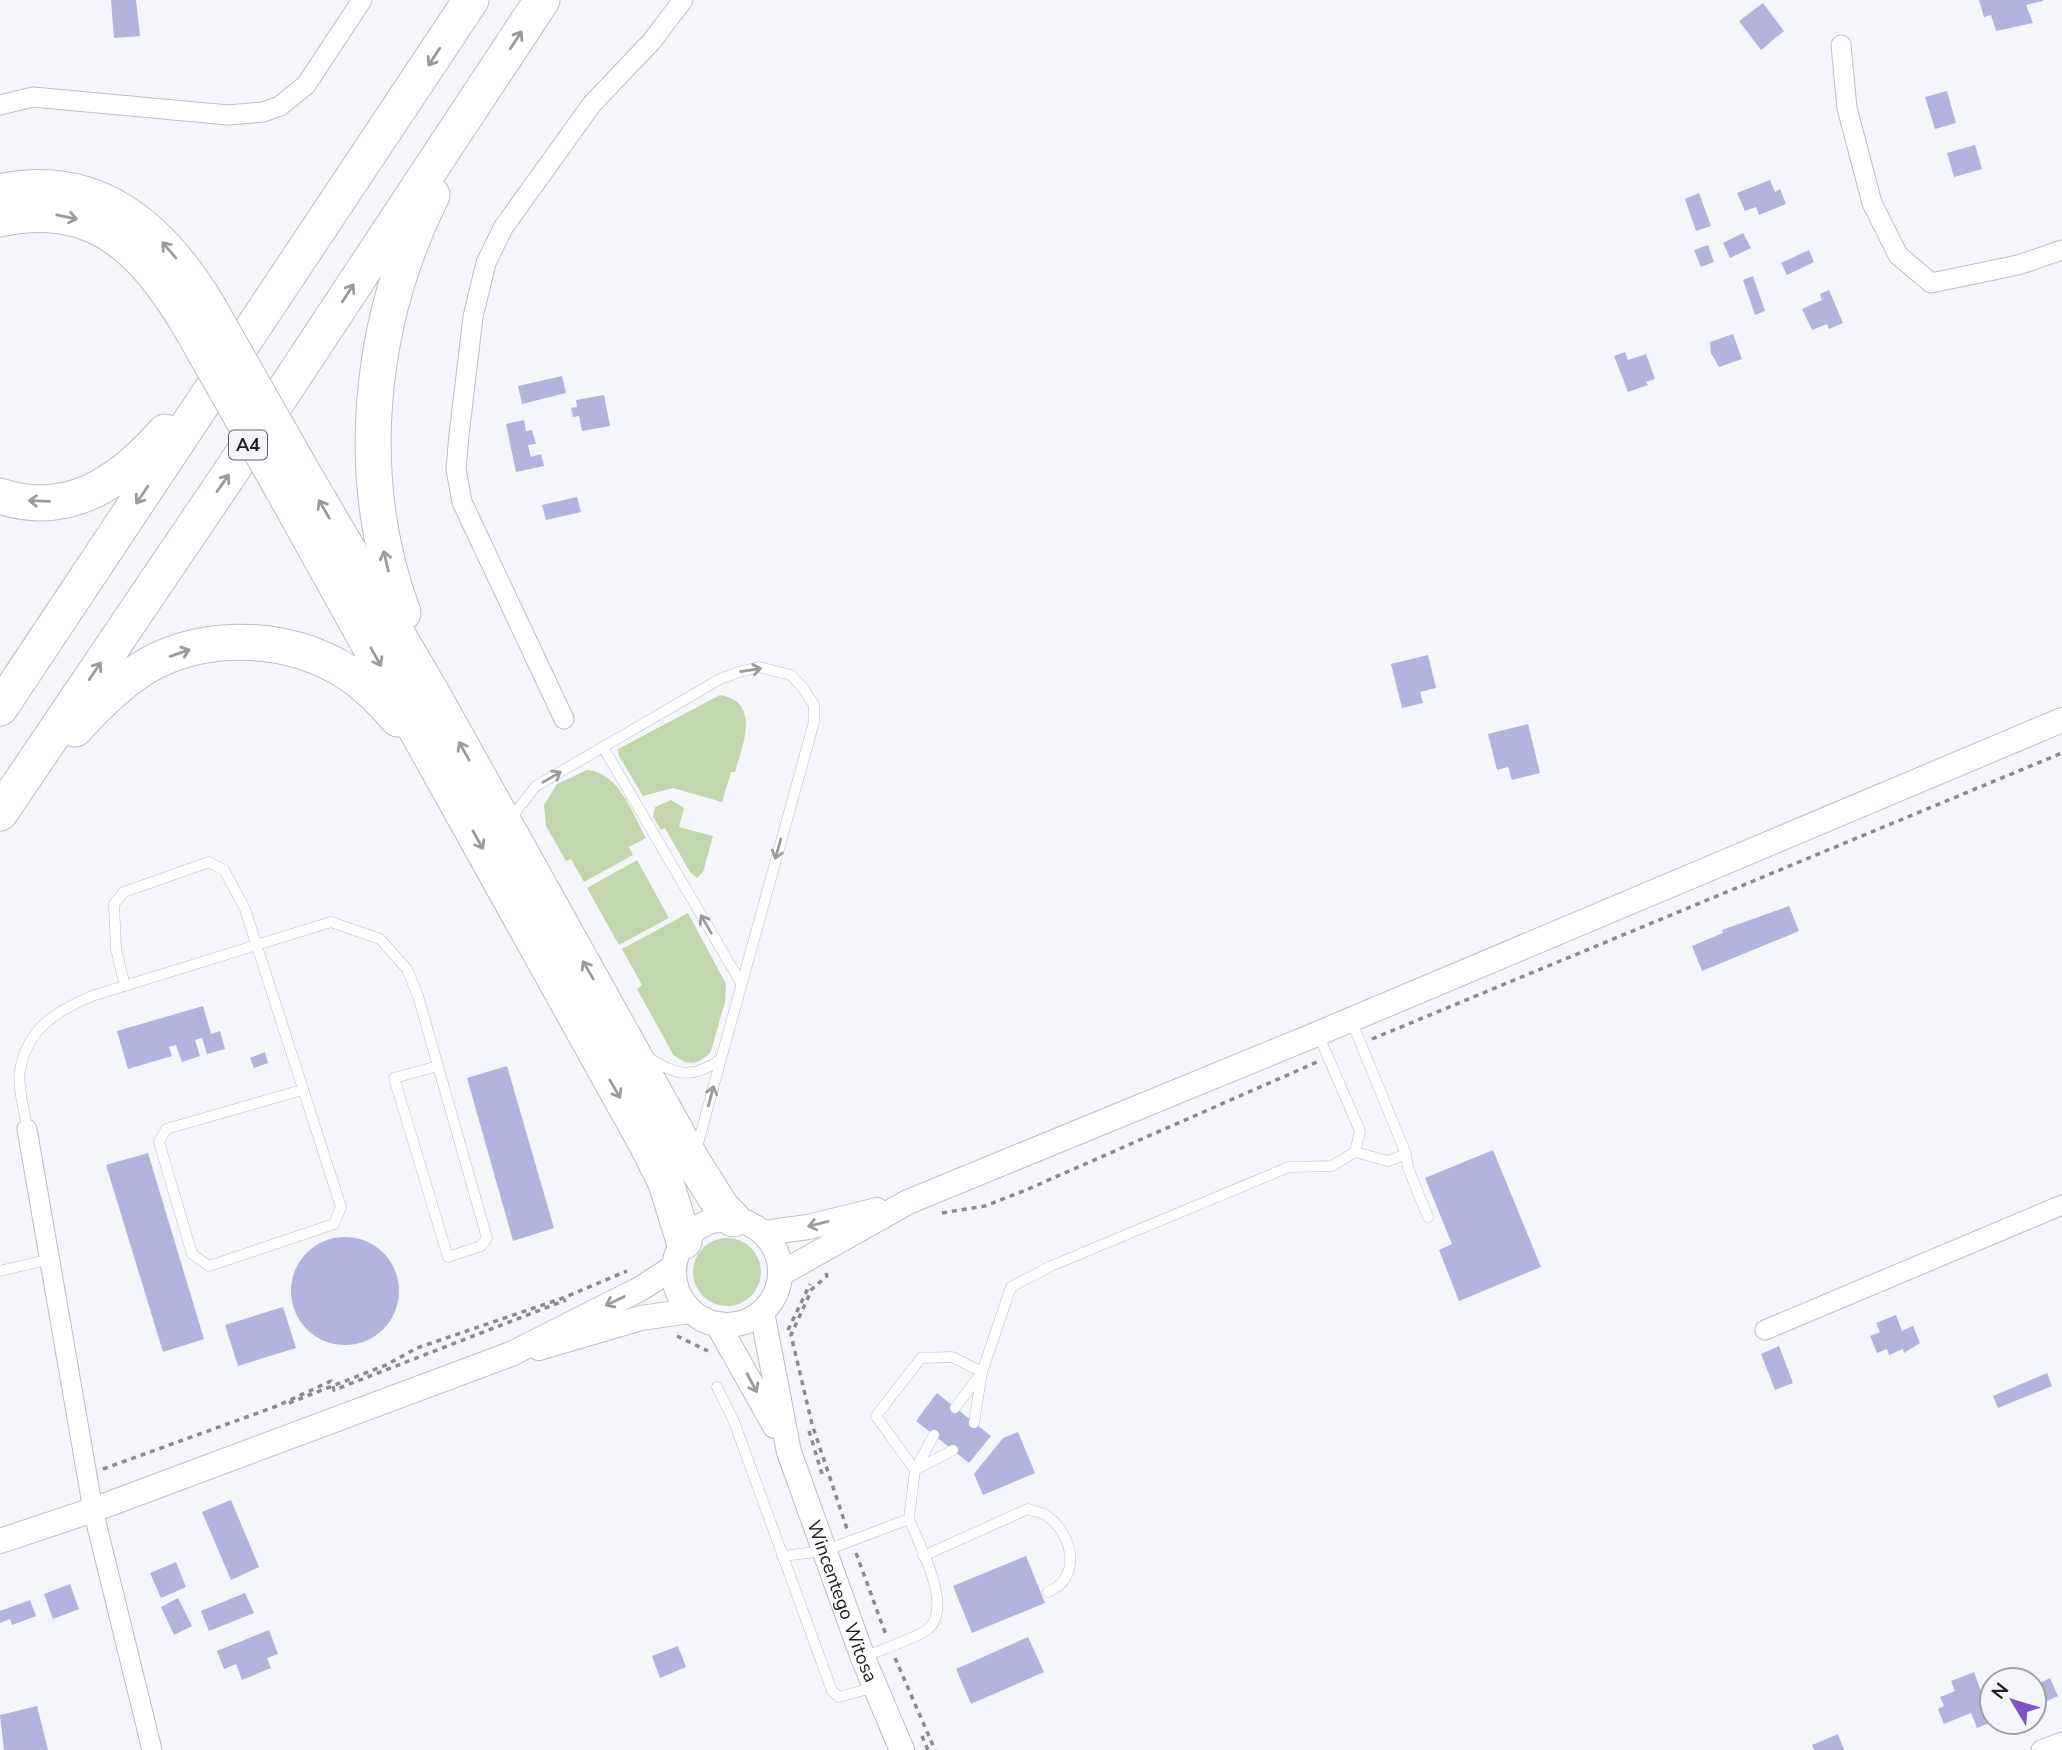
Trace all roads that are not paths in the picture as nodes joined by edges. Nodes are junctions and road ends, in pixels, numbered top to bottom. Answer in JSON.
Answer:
{"nodes":[{"id":1,"x":362,"y":0,"type":"edge"},
{"id":2,"x":471,"y":0,"type":"edge"},
{"id":3,"x":542,"y":0,"type":"edge"},
{"id":4,"x":683,"y":0,"type":"edge"},
{"id":5,"x":1841,"y":46,"type":"dead end"},
{"id":6,"x":490,"y":79,"type":"junction"},
{"id":7,"x":0,"y":104,"type":"edge"},
{"id":8,"x":0,"y":192,"type":"edge"},
{"id":9,"x":0,"y":219,"type":"edge"},
{"id":10,"x":2062,"y":250,"type":"edge"},
{"id":11,"x":200,"y":317,"type":"junction"},
{"id":12,"x":248,"y":337,"type":"junction"},
{"id":13,"x":291,"y":478,"type":"junction"},
{"id":14,"x":0,"y":496,"type":"edge"},
{"id":15,"x":433,"y":695,"type":"junction"},
{"id":16,"x":0,"y":708,"type":"edge"},
{"id":17,"x":564,"y":719,"type":"dead end"},
{"id":18,"x":2062,"y":720,"type":"edge"},
{"id":19,"x":603,"y":747,"type":"junction"},
{"id":20,"x":445,"y":780,"type":"junction"},
{"id":21,"x":1,"y":811,"type":"edge"},
{"id":22,"x":505,"y":825,"type":"junction"},
{"id":23,"x":256,"y":945,"type":"junction"},
{"id":24,"x":741,"y":982,"type":"junction"},
{"id":25,"x":125,"y":986,"type":"junction"},
{"id":26,"x":1351,"y":1020,"type":"junction"},
{"id":27,"x":1317,"y":1034,"type":"junction"},
{"id":28,"x":630,"y":1044,"type":"junction"},
{"id":29,"x":721,"y":1059,"type":"junction"},
{"id":30,"x":438,"y":1066,"type":"junction"},
{"id":31,"x":302,"y":1090,"type":"junction"},
{"id":32,"x":27,"y":1129,"type":"joint"},
{"id":33,"x":1355,"y":1152,"type":"junction"},
{"id":34,"x":1406,"y":1154,"type":"junction"},
{"id":35,"x":693,"y":1161,"type":"junction"},
{"id":36,"x":908,"y":1202,"type":"junction"},
{"id":37,"x":2062,"y":1205,"type":"edge"},
{"id":38,"x":1428,"y":1217,"type":"dead end"},
{"id":39,"x":748,"y":1226,"type":"junction"},
{"id":40,"x":679,"y":1254,"type":"junction"},
{"id":41,"x":52,"y":1259,"type":"junction"},
{"id":42,"x":0,"y":1271,"type":"edge"},
{"id":43,"x":780,"y":1274,"type":"junction"},
{"id":44,"x":690,"y":1311,"type":"junction"},
{"id":45,"x":762,"y":1312,"type":"junction"},
{"id":46,"x":718,"y":1325,"type":"junction"},
{"id":47,"x":1765,"y":1330,"type":"dead end"},
{"id":48,"x":511,"y":1354,"type":"junction"},
{"id":49,"x":982,"y":1372,"type":"junction"},
{"id":50,"x":717,"y":1387,"type":"dead end"},
{"id":51,"x":955,"y":1408,"type":"dead end"},
{"id":52,"x":974,"y":1423,"type":"dead end"},
{"id":53,"x":934,"y":1435,"type":"dead end"},
{"id":54,"x":953,"y":1450,"type":"dead end"},
{"id":55,"x":789,"y":1452,"type":"junction"},
{"id":56,"x":915,"y":1470,"type":"junction"},
{"id":57,"x":93,"y":1510,"type":"junction"},
{"id":58,"x":909,"y":1519,"type":"junction"},
{"id":59,"x":0,"y":1541,"type":"edge"},
{"id":60,"x":824,"y":1551,"type":"junction"},
{"id":61,"x":782,"y":1556,"type":"junction"},
{"id":62,"x":923,"y":1556,"type":"junction"},
{"id":63,"x":1048,"y":1592,"type":"dead end"},
{"id":64,"x":863,"y":1658,"type":"junction"},
{"id":65,"x":876,"y":1686,"type":"junction"},
{"id":66,"x":2062,"y":1742,"type":"edge"},
{"id":67,"x":152,"y":1750,"type":"edge"},
{"id":68,"x":902,"y":1750,"type":"edge"},
{"id":69,"x":2041,"y":1750,"type":"edge"}],
"edges":[{"from":1,"to":7,"type":"street"},
{"from":2,"to":12,"type":"highway","one_way":true},
{"from":6,"to":3,"type":"highway","number":"A4","one_way":true},
{"from":4,"to":17,"type":"street"},
{"from":5,"to":10,"type":"street"},
{"from":15,"to":6,"type":"highway","one_way":true},
{"from":21,"to":6,"type":"highway","number":"A4","one_way":true},
{"from":11,"to":8,"type":"highway","one_way":true},
{"from":9,"to":11,"type":"highway","one_way":true},
{"from":11,"to":13,"type":"highway","bridge":true},
{"from":12,"to":14,"type":"highway","one_way":true},
{"from":12,"to":16,"type":"highway","one_way":true},
{"from":15,"to":13,"type":"highway","one_way":true},
{"from":13,"to":20,"type":"highway","one_way":true},
{"from":22,"to":15,"type":"highway","one_way":true},
{"from":18,"to":26,"type":"street"},
{"from":22,"to":19,"type":"lane","one_way":true},
{"from":24,"to":19,"type":"lane","one_way":true},
{"from":19,"to":24,"type":"lane","one_way":true},
{"from":21,"to":20,"type":"highway","one_way":true},
{"from":20,"to":40,"type":"highway","one_way":true},
{"from":28,"to":22,"type":"highway","one_way":true},
{"from":23,"to":25,"type":"lane"},
{"from":23,"to":25,"type":"lane"},
{"from":23,"to":30,"type":"lane"},
{"from":23,"to":31,"type":"lane"},
{"from":24,"to":29,"type":"lane"},
{"from":25,"to":32,"type":"lane"},
{"from":26,"to":27,"type":"street"},
{"from":26,"to":34,"type":"lane"},
{"from":27,"to":33,"type":"lane"},
{"from":27,"to":36,"type":"street"},
{"from":28,"to":29,"type":"lane"},
{"from":28,"to":35,"type":"highway"},
{"from":35,"to":29,"type":"lane","one_way":true},
{"from":30,"to":30,"type":"lane"},
{"from":31,"to":31,"type":"lane"},
{"from":32,"to":41,"type":"street"},
{"from":33,"to":34,"type":"lane"},
{"from":33,"to":49,"type":"lane"},
{"from":34,"to":38,"type":"lane"},
{"from":35,"to":39,"type":"highway"},
{"from":36,"to":39,"type":"street","one_way":true},
{"from":36,"to":43,"type":"street"},
{"from":37,"to":47,"type":"street"},
{"from":39,"to":40,"type":"street"},
{"from":39,"to":43,"type":"street"},
{"from":40,"to":44,"type":"street"},
{"from":40,"to":48,"type":"street","one_way":true},
{"from":41,"to":42,"type":"lane"},
{"from":41,"to":57,"type":"street"},
{"from":43,"to":45,"type":"street"},
{"from":44,"to":46,"type":"street"},
{"from":44,"to":48,"type":"street"},
{"from":45,"to":46,"type":"street"},
{"from":45,"to":55,"type":"street","name":"Wincentego Witosa"},
{"from":46,"to":55,"type":"street","name":"Wincentego Witosa","one_way":true},
{"from":48,"to":57,"type":"street"},
{"from":49,"to":51,"type":"lane"},
{"from":49,"to":52,"type":"lane"},
{"from":49,"to":56,"type":"lane"},
{"from":50,"to":61,"type":"lane"},
{"from":53,"to":56,"type":"lane"},
{"from":54,"to":56,"type":"lane"},
{"from":55,"to":60,"type":"street","name":"Wincentego Witosa"},
{"from":56,"to":58,"type":"lane"},
{"from":57,"to":59,"type":"street"},
{"from":57,"to":67,"type":"street"},
{"from":58,"to":60,"type":"lane"},
{"from":58,"to":62,"type":"lane"},
{"from":60,"to":61,"type":"lane"},
{"from":60,"to":64,"type":"street","name":"Wincentego Witosa"},
{"from":61,"to":65,"type":"lane"},
{"from":62,"to":63,"type":"lane"},
{"from":62,"to":64,"type":"lane"},
{"from":64,"to":65,"type":"street","name":"Wincentego Witosa"},
{"from":65,"to":68,"type":"street","name":"Wincentego Witosa"},
{"from":66,"to":69,"type":"street"}]}
